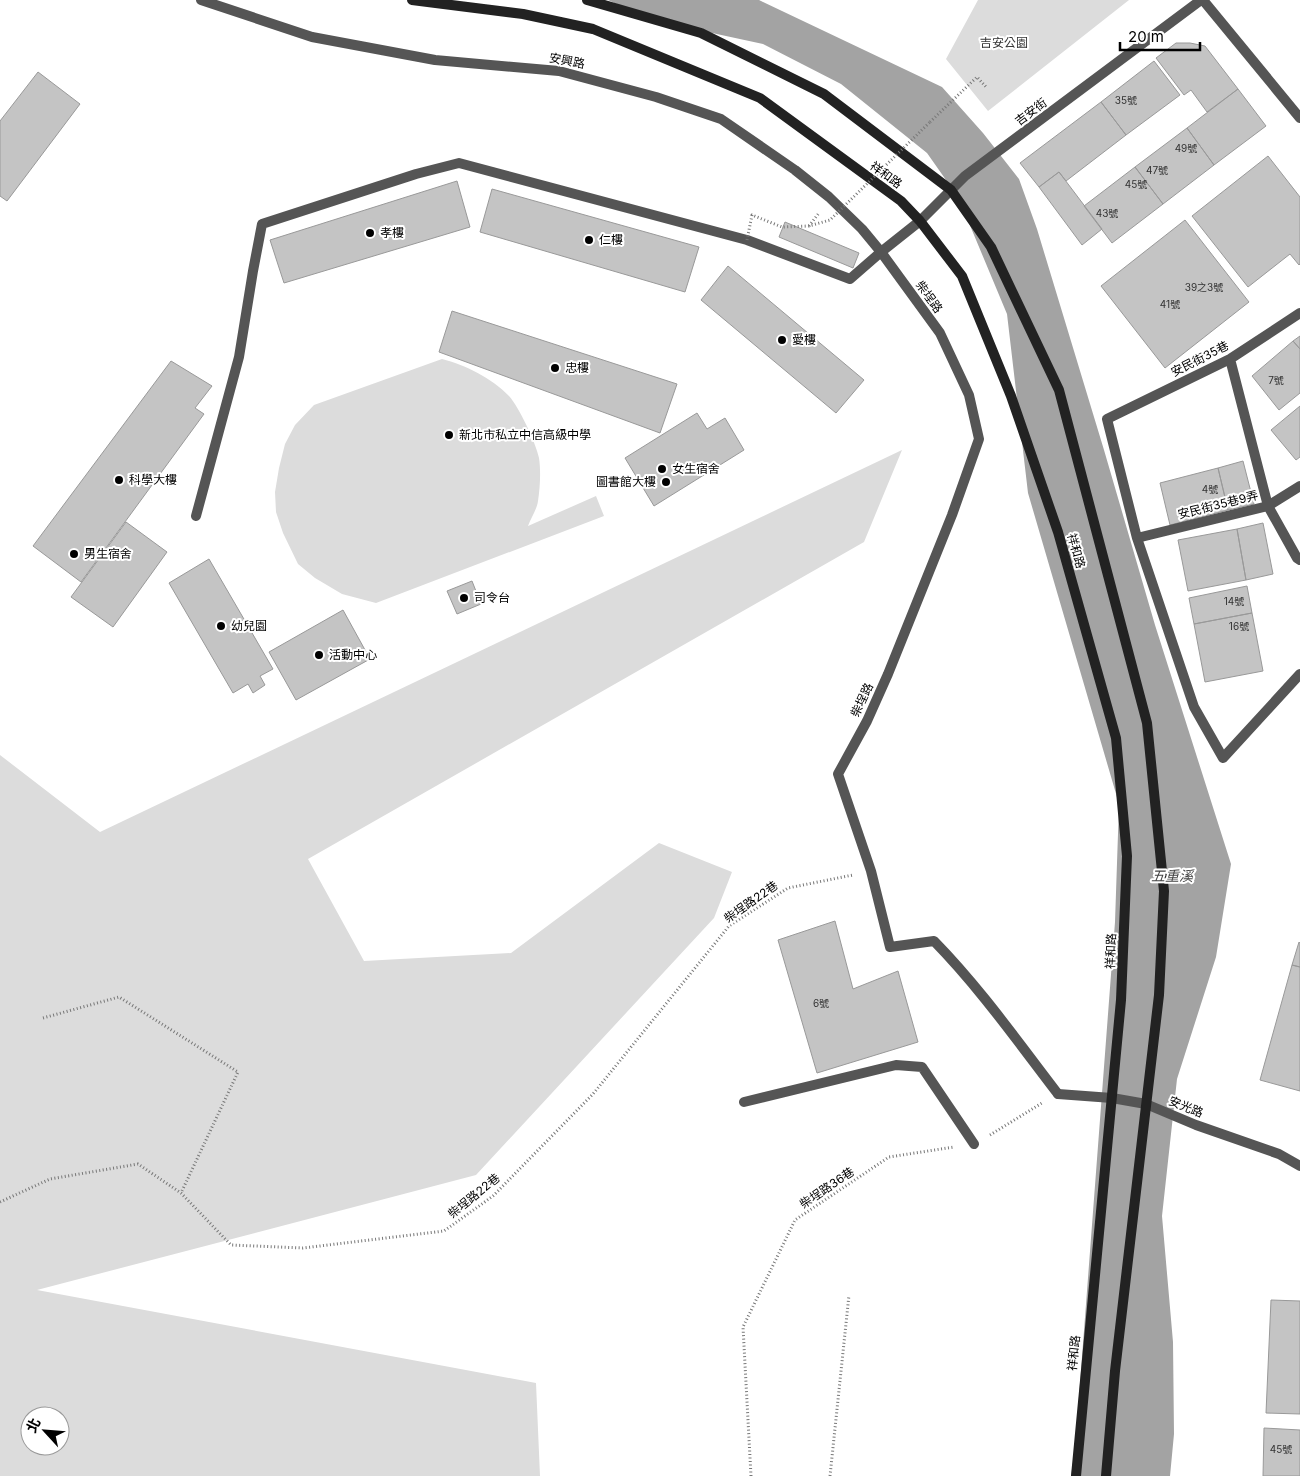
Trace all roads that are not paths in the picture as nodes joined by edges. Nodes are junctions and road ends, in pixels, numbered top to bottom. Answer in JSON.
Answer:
{"nodes":[{"id":1,"x":201,"y":0,"type":"edge"},
{"id":2,"x":412,"y":0,"type":"edge"},
{"id":3,"x":587,"y":0,"type":"edge"},
{"id":4,"x":1202,"y":0,"type":"edge"},
{"id":5,"x":1300,"y":118,"type":"edge"},
{"id":6,"x":951,"y":190,"type":"junction"},
{"id":7,"x":920,"y":221,"type":"junction"},
{"id":8,"x":881,"y":252,"type":"junction"},
{"id":9,"x":1300,"y":314,"type":"edge"},
{"id":10,"x":1230,"y":359,"type":"junction"},
{"id":11,"x":1300,"y":486,"type":"edge"},
{"id":12,"x":1268,"y":506,"type":"junction"},
{"id":13,"x":196,"y":516,"type":"dead end"},
{"id":14,"x":1137,"y":538,"type":"junction"},
{"id":15,"x":1300,"y":560,"type":"edge"},
{"id":16,"x":1300,"y":674,"type":"edge"},
{"id":17,"x":1058,"y":1094,"type":"joint"},
{"id":18,"x":1112,"y":1098,"type":"junction"},
{"id":19,"x":744,"y":1102,"type":"dead end"},
{"id":20,"x":1146,"y":1104,"type":"junction"},
{"id":21,"x":974,"y":1144,"type":"road end"},
{"id":22,"x":1300,"y":1166,"type":"edge"},
{"id":23,"x":1076,"y":1476,"type":"edge"},
{"id":24,"x":1106,"y":1476,"type":"edge"}],
"edges":[{"from":1,"to":8,"type":"street","name":"安興路"},
{"from":2,"to":7,"type":"main road","name":"祥和路"},
{"from":3,"to":6,"type":"main road","name":"祥和路"},
{"from":4,"to":5,"type":"street"},
{"from":4,"to":6,"type":"street","name":"吉安街"},
{"from":6,"to":7,"type":"street","name":"吉安街"},
{"from":6,"to":20,"type":"main road","name":"祥和路"},
{"from":7,"to":8,"type":"street","name":"吉安街"},
{"from":7,"to":18,"type":"main road","name":"祥和路"},
{"from":8,"to":13,"type":"street","name":"吉安街"},
{"from":8,"to":17,"type":"street","name":"柴埕路"},
{"from":9,"to":10,"type":"street","name":"安民街35巷"},
{"from":10,"to":12,"type":"street"},
{"from":10,"to":14,"type":"street","name":"安民街35巷"},
{"from":11,"to":12,"type":"street","name":"安民街35巷9弄"},
{"from":12,"to":14,"type":"street","name":"安民街35巷9弄"},
{"from":12,"to":15,"type":"street"},
{"from":14,"to":16,"type":"street"},
{"from":17,"to":18,"type":"street","name":"安光路"},
{"from":18,"to":20,"type":"street","name":"安光路"},
{"from":18,"to":23,"type":"main road","name":"祥和路"},
{"from":19,"to":21,"type":"street"},
{"from":20,"to":22,"type":"street","name":"安光路"},
{"from":20,"to":24,"type":"main road","name":"祥和路"}]}
